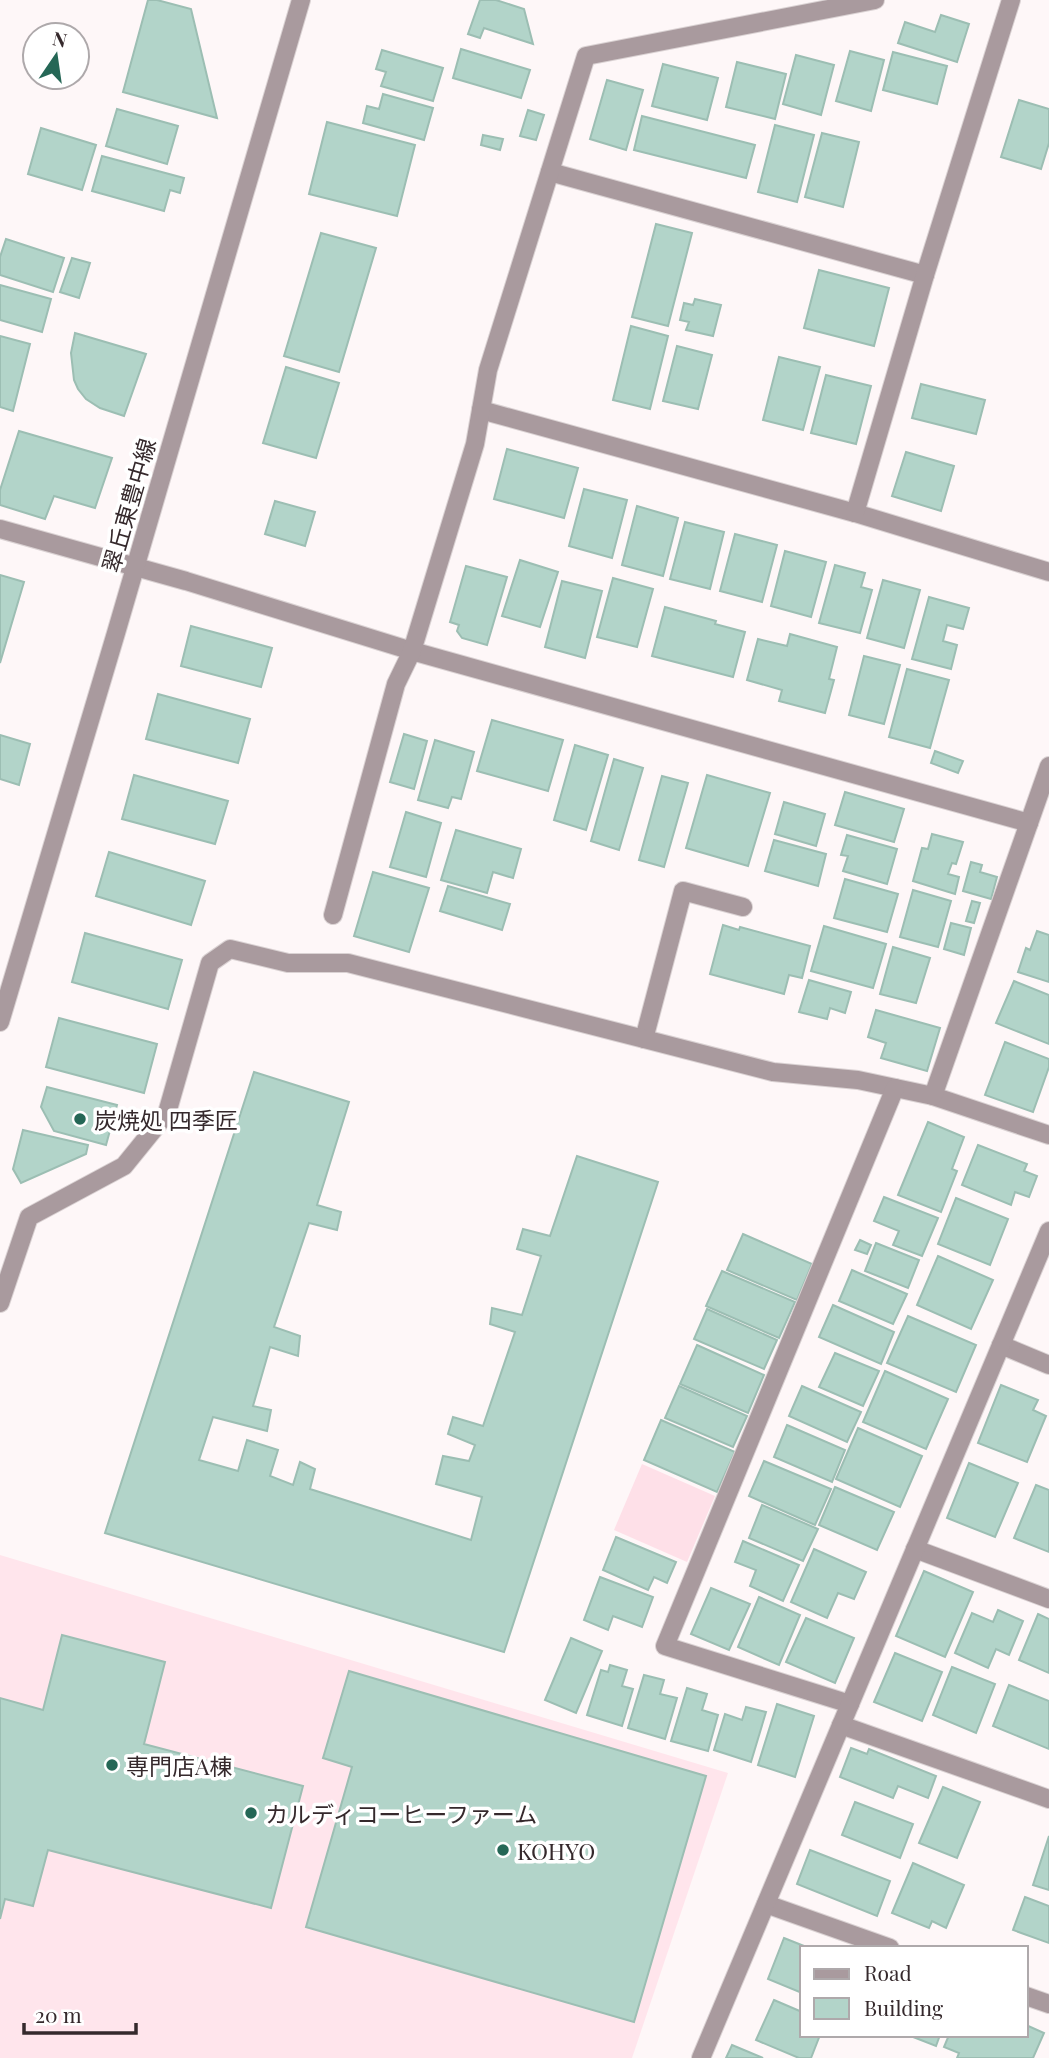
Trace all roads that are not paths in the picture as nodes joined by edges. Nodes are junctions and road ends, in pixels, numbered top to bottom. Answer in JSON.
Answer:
{"nodes":[{"id":1,"x":301,"y":0,"type":"edge"},
{"id":2,"x":875,"y":0,"type":"edge"},
{"id":3,"x":1011,"y":0,"type":"edge"},
{"id":4,"x":550,"y":172,"type":"junction"},
{"id":5,"x":925,"y":275,"type":"junction"},
{"id":6,"x":481,"y":411,"type":"junction"},
{"id":7,"x":855,"y":513,"type":"junction"},
{"id":8,"x":0,"y":529,"type":"edge"},
{"id":9,"x":135,"y":566,"type":"junction"},
{"id":10,"x":1049,"y":572,"type":"edge"},
{"id":11,"x":412,"y":651,"type":"junction"},
{"id":12,"x":1049,"y":766,"type":"edge"},
{"id":13,"x":1029,"y":824,"type":"junction"},
{"id":14,"x":743,"y":907,"type":"dead end"},
{"id":15,"x":333,"y":915,"type":"dead end"},
{"id":16,"x":0,"y":1022,"type":"edge"},
{"id":17,"x":644,"y":1039,"type":"junction"},
{"id":18,"x":895,"y":1088,"type":"junction"},
{"id":19,"x":933,"y":1096,"type":"junction"},
{"id":20,"x":1049,"y":1135,"type":"edge"},
{"id":21,"x":1049,"y":1231,"type":"edge"},
{"id":22,"x":0,"y":1303,"type":"edge"},
{"id":23,"x":1001,"y":1345,"type":"junction"},
{"id":24,"x":1049,"y":1365,"type":"edge"},
{"id":25,"x":915,"y":1549,"type":"junction"},
{"id":26,"x":1049,"y":1599,"type":"edge"},
{"id":27,"x":850,"y":1704,"type":"junction"},
{"id":28,"x":841,"y":1724,"type":"junction"},
{"id":29,"x":1049,"y":1799,"type":"edge"},
{"id":30,"x":765,"y":1904,"type":"junction"},
{"id":31,"x":884,"y":1946,"type":"edge"},
{"id":32,"x":1028,"y":1997,"type":"edge"},
{"id":33,"x":1049,"y":2004,"type":"edge"},
{"id":34,"x":701,"y":2058,"type":"edge"}],
"edges":[{"from":1,"to":9,"type":"street","name":"翠丘東豊中線"},
{"from":2,"to":4,"type":"street"},
{"from":3,"to":5,"type":"street"},
{"from":4,"to":5,"type":"street"},
{"from":4,"to":6,"type":"street"},
{"from":5,"to":7,"type":"street"},
{"from":6,"to":7,"type":"street"},
{"from":6,"to":11,"type":"street"},
{"from":7,"to":10,"type":"street"},
{"from":8,"to":9,"type":"street"},
{"from":9,"to":11,"type":"street"},
{"from":9,"to":16,"type":"street","name":"翠丘東豊中線"},
{"from":11,"to":13,"type":"street"},
{"from":11,"to":15,"type":"street"},
{"from":12,"to":13,"type":"street"},
{"from":13,"to":19,"type":"street"},
{"from":14,"to":17,"type":"street"},
{"from":17,"to":18,"type":"street"},
{"from":17,"to":22,"type":"street"},
{"from":18,"to":19,"type":"street"},
{"from":18,"to":27,"type":"street"},
{"from":19,"to":20,"type":"street"},
{"from":21,"to":23,"type":"street"},
{"from":23,"to":24,"type":"street"},
{"from":23,"to":25,"type":"street"},
{"from":25,"to":26,"type":"street"},
{"from":25,"to":27,"type":"street"},
{"from":27,"to":28,"type":"street"},
{"from":28,"to":29,"type":"street"},
{"from":28,"to":30,"type":"street"},
{"from":30,"to":31,"type":"street"},
{"from":30,"to":34,"type":"street"},
{"from":32,"to":33,"type":"street"}]}
